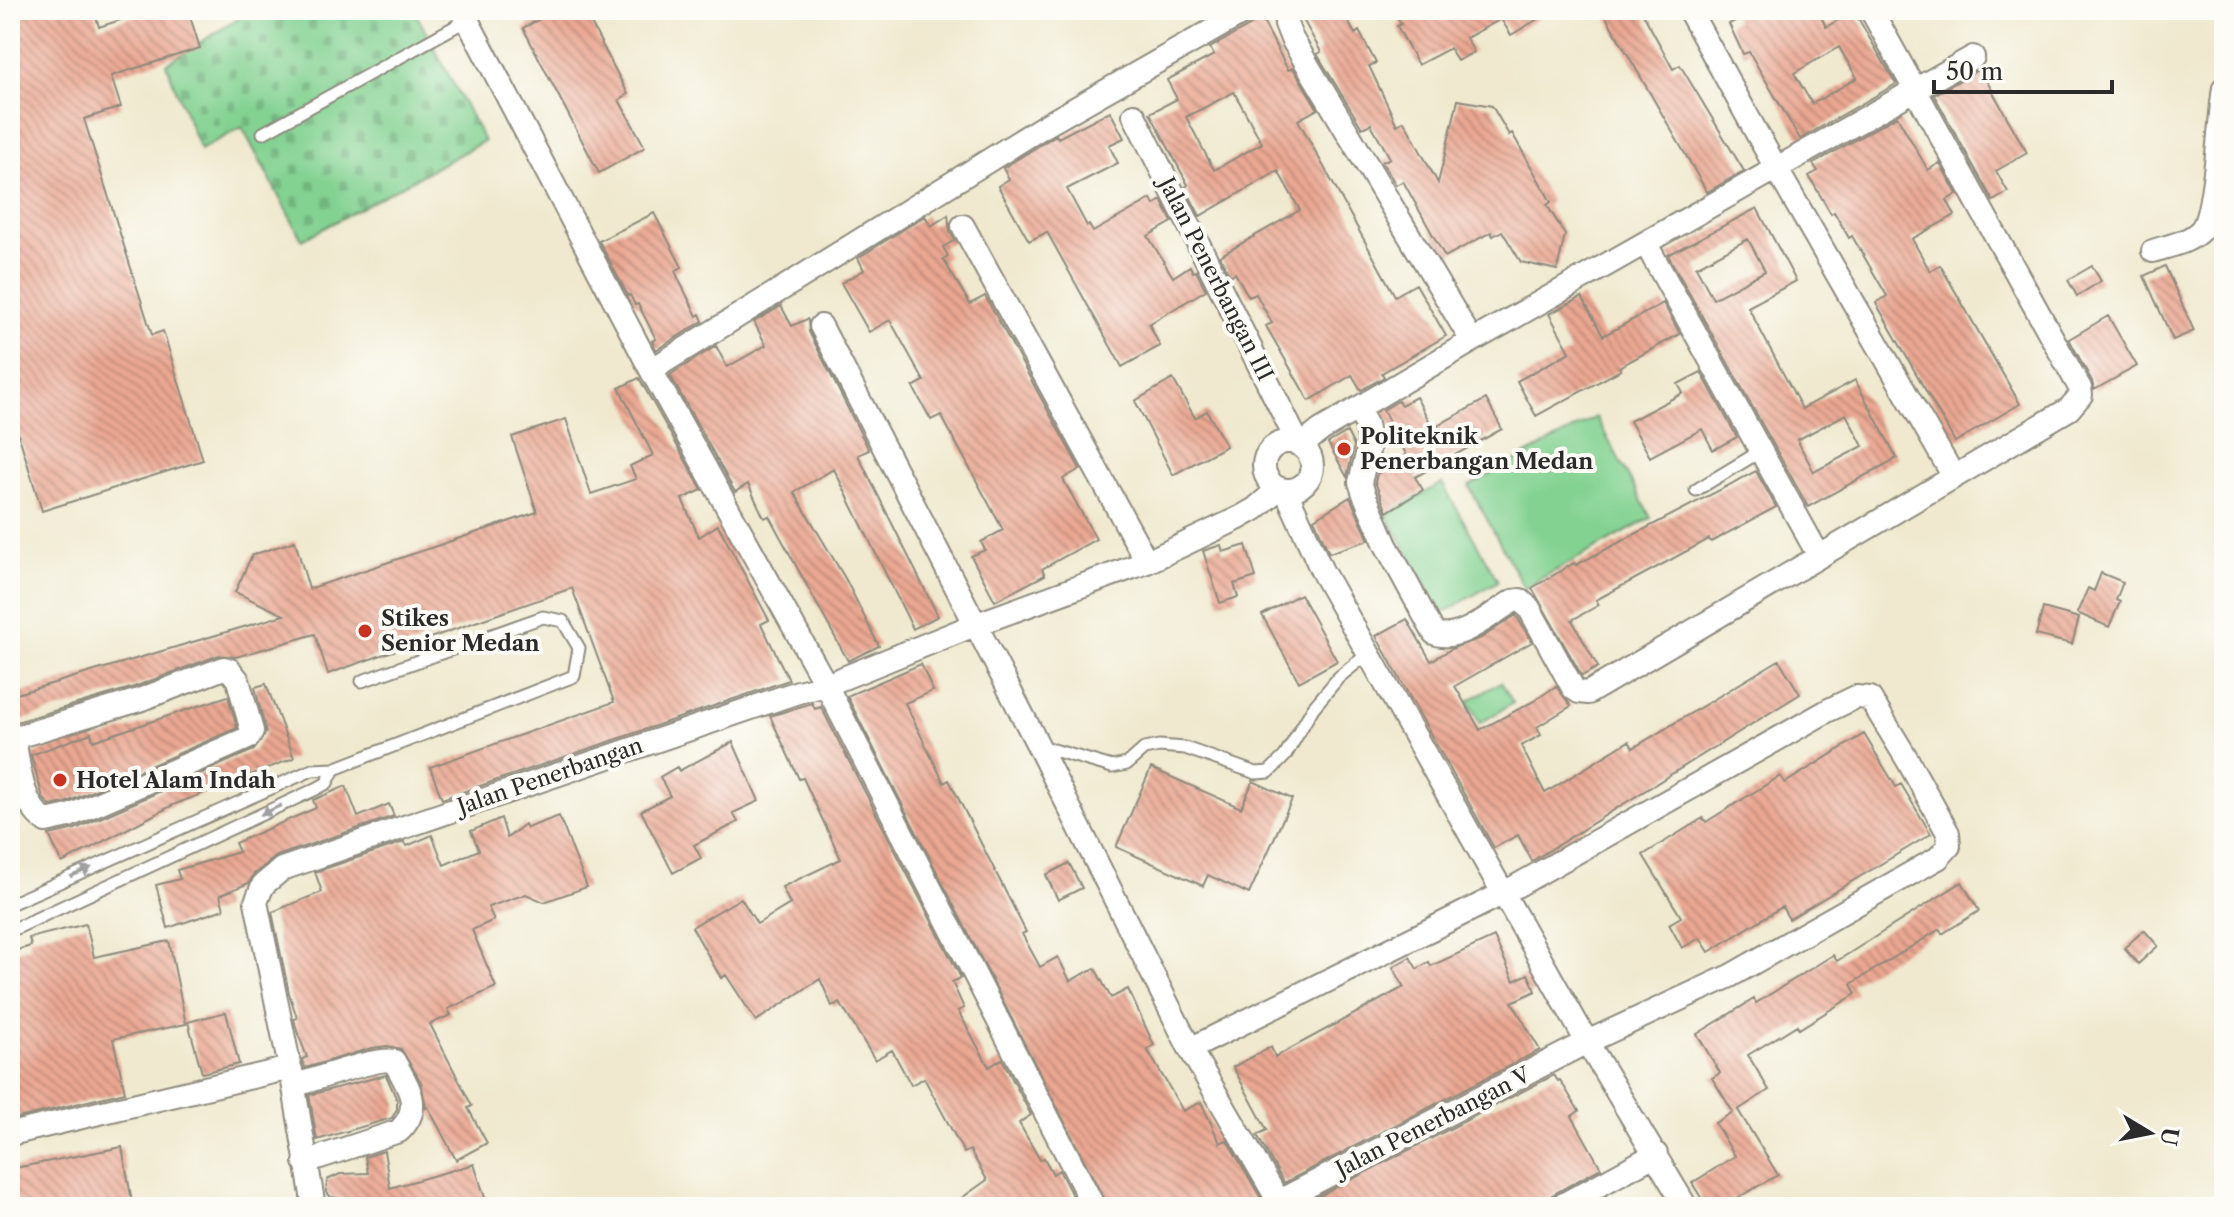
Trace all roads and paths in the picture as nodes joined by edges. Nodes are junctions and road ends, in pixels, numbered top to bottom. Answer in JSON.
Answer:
{"nodes":[{"id":1,"x":1248,"y":10,"type":"edge"},
{"id":2,"x":1286,"y":10,"type":"edge"},
{"id":3,"x":1689,"y":10,"type":"edge"},
{"id":4,"x":1871,"y":10,"type":"edge"},
{"id":5,"x":465,"y":15,"type":"edge"},
{"id":6,"x":1973,"y":57,"type":"dead end"},
{"id":7,"x":2224,"y":88,"type":"edge"},
{"id":8,"x":1916,"y":89,"type":"junction"},
{"id":9,"x":1134,"y":115,"type":"dead end"},
{"id":10,"x":263,"y":133,"type":"dead end"},
{"id":11,"x":1776,"y":168,"type":"junction"},
{"id":12,"x":963,"y":226,"type":"dead end"},
{"id":13,"x":1646,"y":244,"type":"junction"},
{"id":14,"x":2153,"y":251,"type":"dead end"},
{"id":15,"x":821,"y":326,"type":"dead end"},
{"id":16,"x":1472,"y":341,"type":"junction"},
{"id":17,"x":651,"y":370,"type":"junction"},
{"id":18,"x":1358,"y":410,"type":"junction"},
{"id":19,"x":1300,"y":444,"type":"junction"},
{"id":20,"x":1762,"y":450,"type":"junction"},
{"id":21,"x":1954,"y":477,"type":"junction"},
{"id":22,"x":1282,"y":490,"type":"junction"},
{"id":23,"x":1696,"y":490,"type":"dead end"},
{"id":24,"x":1819,"y":556,"type":"junction"},
{"id":25,"x":1147,"y":562,"type":"junction"},
{"id":26,"x":977,"y":624,"type":"junction"},
{"id":27,"x":1369,"y":653,"type":"junction"},
{"id":28,"x":362,"y":681,"type":"dead end"},
{"id":29,"x":826,"y":685,"type":"junction"},
{"id":30,"x":12,"y":739,"type":"edge"},
{"id":31,"x":1038,"y":745,"type":"junction"},
{"id":32,"x":334,"y":769,"type":"junction"},
{"id":33,"x":1504,"y":893,"type":"junction"},
{"id":34,"x":10,"y":904,"type":"edge"},
{"id":35,"x":10,"y":931,"type":"edge"},
{"id":36,"x":1587,"y":1042,"type":"junction"},
{"id":37,"x":1190,"y":1049,"type":"junction"},
{"id":38,"x":293,"y":1076,"type":"junction"},
{"id":39,"x":10,"y":1134,"type":"edge"},
{"id":40,"x":1656,"y":1154,"type":"junction"},
{"id":41,"x":305,"y":1162,"type":"junction"},
{"id":42,"x":1281,"y":1204,"type":"edge"},
{"id":43,"x":314,"y":1207,"type":"edge"},
{"id":44,"x":1094,"y":1207,"type":"edge"},
{"id":45,"x":1559,"y":1207,"type":"edge"},
{"id":46,"x":1686,"y":1207,"type":"edge"}],
"edges":[{"from":1,"to":17,"type":"street"},
{"from":2,"to":16,"type":"street"},
{"from":3,"to":11,"type":"street"},
{"from":4,"to":8,"type":"street"},
{"from":5,"to":10,"type":"lane"},
{"from":5,"to":17,"type":"street"},
{"from":6,"to":8,"type":"street"},
{"from":7,"to":14,"type":"street"},
{"from":8,"to":11,"type":"street"},
{"from":8,"to":21,"type":"street"},
{"from":9,"to":19,"type":"street","name":"Jalan Penerbangan III"},
{"from":11,"to":13,"type":"street"},
{"from":11,"to":21,"type":"street"},
{"from":12,"to":25,"type":"street"},
{"from":13,"to":16,"type":"street"},
{"from":13,"to":20,"type":"street"},
{"from":15,"to":26,"type":"street"},
{"from":16,"to":18,"type":"street"},
{"from":17,"to":29,"type":"street"},
{"from":18,"to":19,"type":"street"},
{"from":18,"to":24,"type":"street"},
{"from":19,"to":22,"type":"street"},
{"from":19,"to":22,"type":"street"},
{"from":20,"to":23,"type":"lane"},
{"from":20,"to":24,"type":"street"},
{"from":21,"to":24,"type":"street"},
{"from":22,"to":25,"type":"street","name":"Jalan Penerbangan"},
{"from":22,"to":27,"type":"street"},
{"from":25,"to":26,"type":"street","name":"Jalan Penerbangan"},
{"from":26,"to":29,"type":"street","name":"Jalan Penerbangan"},
{"from":26,"to":31,"type":"street"},
{"from":27,"to":31,"type":"lane"},
{"from":27,"to":33,"type":"street"},
{"from":28,"to":32,"type":"lane"},
{"from":29,"to":38,"type":"street","name":"Jalan Penerbangan"},
{"from":29,"to":44,"type":"street"},
{"from":30,"to":30,"type":"street"},
{"from":31,"to":37,"type":"street"},
{"from":34,"to":32,"type":"lane","one_way":true},
{"from":32,"to":35,"type":"lane","one_way":true},
{"from":33,"to":36,"type":"street"},
{"from":33,"to":36,"type":"street","name":"Jalan Penerbangan V"},
{"from":33,"to":37,"type":"street"},
{"from":36,"to":40,"type":"street"},
{"from":36,"to":42,"type":"street","name":"Jalan Penerbangan V"},
{"from":37,"to":42,"type":"street"},
{"from":38,"to":39,"type":"street"},
{"from":38,"to":41,"type":"street","name":"Jalan Penerbangan"},
{"from":38,"to":41,"type":"street"},
{"from":40,"to":45,"type":"street"},
{"from":40,"to":46,"type":"street"},
{"from":41,"to":43,"type":"street","name":"Jalan Penerbangan"}]}
